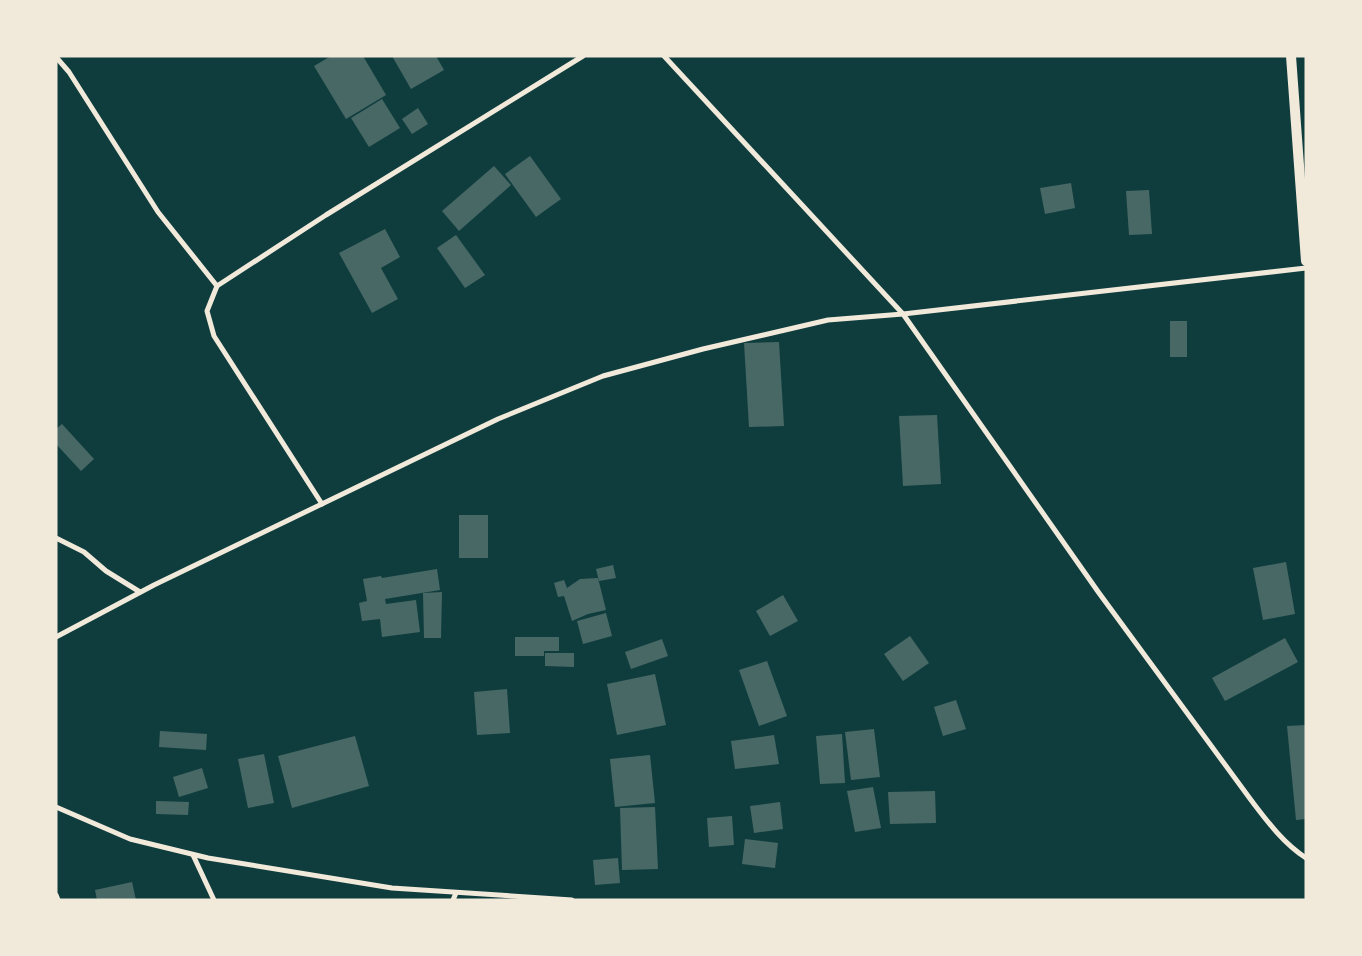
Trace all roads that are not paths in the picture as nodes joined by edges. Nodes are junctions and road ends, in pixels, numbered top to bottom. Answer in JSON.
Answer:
{"nodes":[{"id":1,"x":583,"y":56,"type":"edge"},
{"id":2,"x":664,"y":56,"type":"edge"},
{"id":3,"x":1292,"y":56,"type":"edge"},
{"id":4,"x":56,"y":58,"type":"edge"},
{"id":5,"x":1306,"y":261,"type":"edge"},
{"id":6,"x":1306,"y":268,"type":"edge"},
{"id":7,"x":217,"y":286,"type":"junction"},
{"id":8,"x":903,"y":314,"type":"junction"},
{"id":9,"x":322,"y":504,"type":"junction"},
{"id":10,"x":56,"y":538,"type":"edge"},
{"id":11,"x":140,"y":592,"type":"junction"},
{"id":12,"x":56,"y":637,"type":"edge"},
{"id":13,"x":56,"y":808,"type":"edge"},
{"id":14,"x":193,"y":855,"type":"junction"},
{"id":15,"x":1306,"y":858,"type":"edge"},
{"id":16,"x":456,"y":893,"type":"junction"},
{"id":17,"x":56,"y":896,"type":"edge"},
{"id":18,"x":58,"y":900,"type":"edge"},
{"id":19,"x":214,"y":900,"type":"edge"},
{"id":20,"x":453,"y":900,"type":"edge"},
{"id":21,"x":572,"y":900,"type":"edge"}],
"edges":[{"from":1,"to":7,"type":"street"},
{"from":2,"to":8,"type":"street"},
{"from":3,"to":5,"type":"main road"},
{"from":4,"to":7,"type":"street"},
{"from":6,"to":8,"type":"street"},
{"from":7,"to":9,"type":"street"},
{"from":8,"to":9,"type":"street"},
{"from":8,"to":15,"type":"street"},
{"from":9,"to":11,"type":"street"},
{"from":10,"to":11,"type":"street"},
{"from":11,"to":12,"type":"street"},
{"from":13,"to":14,"type":"street"},
{"from":14,"to":16,"type":"street"},
{"from":14,"to":19,"type":"street"},
{"from":16,"to":20,"type":"street"},
{"from":16,"to":21,"type":"street"},
{"from":17,"to":18,"type":"street"}]}
